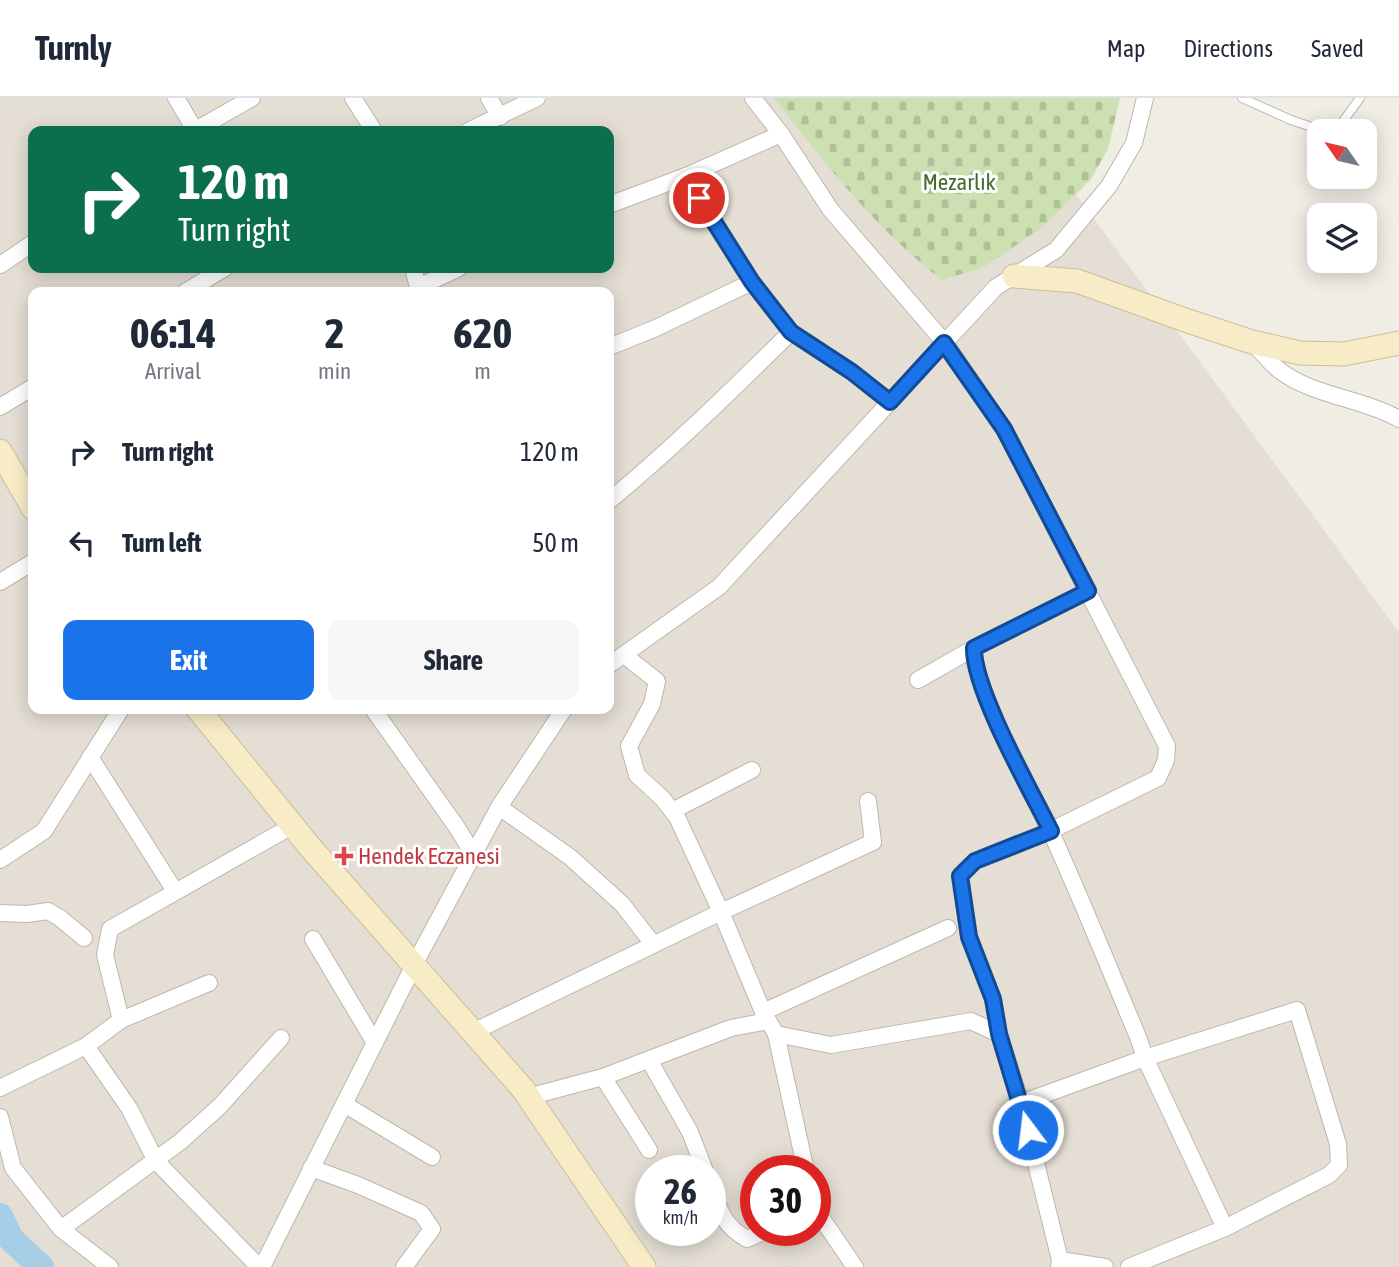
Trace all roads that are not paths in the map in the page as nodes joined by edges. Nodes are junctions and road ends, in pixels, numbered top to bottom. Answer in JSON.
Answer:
{"nodes":[{"id":1,"x":176,"y":98,"type":"edge"},
{"id":2,"x":252,"y":98,"type":"edge"},
{"id":3,"x":353,"y":98,"type":"edge"},
{"id":4,"x":489,"y":98,"type":"edge"},
{"id":5,"x":537,"y":98,"type":"edge"},
{"id":6,"x":753,"y":98,"type":"edge"},
{"id":7,"x":1145,"y":98,"type":"edge"},
{"id":8,"x":1242,"y":98,"type":"edge"},
{"id":9,"x":1360,"y":98,"type":"edge"},
{"id":10,"x":228,"y":104,"type":"edge"},
{"id":11,"x":500,"y":117,"type":"junction"},
{"id":12,"x":1345,"y":119,"type":"edge"},
{"id":13,"x":1307,"y":125,"type":"edge"},
{"id":14,"x":192,"y":126,"type":"edge"},
{"id":15,"x":201,"y":126,"type":"edge"},
{"id":16,"x":371,"y":126,"type":"edge"},
{"id":17,"x":479,"y":126,"type":"edge"},
{"id":18,"x":782,"y":134,"type":"junction"},
{"id":19,"x":686,"y":176,"type":"junction"},
{"id":20,"x":614,"y":203,"type":"edge"},
{"id":21,"x":28,"y":246,"type":"edge"},
{"id":22,"x":0,"y":265,"type":"edge"},
{"id":23,"x":217,"y":273,"type":"edge"},
{"id":24,"x":448,"y":273,"type":"edge"},
{"id":25,"x":1014,"y":276,"type":"junction"},
{"id":26,"x":752,"y":282,"type":"junction"},
{"id":27,"x":193,"y":287,"type":"edge"},
{"id":28,"x":422,"y":287,"type":"edge"},
{"id":29,"x":791,"y":332,"type":"junction"},
{"id":30,"x":1252,"y":342,"type":"junction"},
{"id":31,"x":944,"y":343,"type":"junction"},
{"id":32,"x":1399,"y":343,"type":"edge"},
{"id":33,"x":614,"y":345,"type":"edge"},
{"id":34,"x":28,"y":390,"type":"edge"},
{"id":35,"x":890,"y":402,"type":"junction"},
{"id":36,"x":0,"y":407,"type":"edge"},
{"id":37,"x":1399,"y":419,"type":"edge"},
{"id":38,"x":0,"y":451,"type":"edge"},
{"id":39,"x":614,"y":497,"type":"edge"},
{"id":40,"x":28,"y":499,"type":"edge"},
{"id":41,"x":28,"y":565,"type":"edge"},
{"id":42,"x":0,"y":582,"type":"edge"},
{"id":43,"x":1088,"y":591,"type":"junction"},
{"id":44,"x":974,"y":648,"type":"junction"},
{"id":45,"x":624,"y":654,"type":"junction"},
{"id":46,"x":614,"y":662,"type":"edge"},
{"id":47,"x":918,"y":680,"type":"dead end"},
{"id":48,"x":118,"y":714,"type":"edge"},
{"id":49,"x":202,"y":714,"type":"edge"},
{"id":50,"x":377,"y":714,"type":"edge"},
{"id":51,"x":561,"y":714,"type":"edge"},
{"id":52,"x":90,"y":757,"type":"junction"},
{"id":53,"x":752,"y":770,"type":"dead end"},
{"id":54,"x":868,"y":801,"type":"dead end"},
{"id":55,"x":499,"y":807,"type":"junction"},
{"id":56,"x":672,"y":811,"type":"junction"},
{"id":57,"x":292,"y":825,"type":"junction"},
{"id":58,"x":1051,"y":831,"type":"junction"},
{"id":59,"x":474,"y":855,"type":"junction"},
{"id":60,"x":0,"y":860,"type":"edge"},
{"id":61,"x":175,"y":891,"type":"junction"},
{"id":62,"x":721,"y":912,"type":"junction"},
{"id":63,"x":0,"y":913,"type":"edge"},
{"id":64,"x":948,"y":928,"type":"dead end"},
{"id":65,"x":84,"y":939,"type":"dead end"},
{"id":66,"x":313,"y":939,"type":"dead end"},
{"id":67,"x":653,"y":944,"type":"junction"},
{"id":68,"x":414,"y":965,"type":"junction"},
{"id":69,"x":209,"y":984,"type":"dead end"},
{"id":70,"x":121,"y":1020,"type":"junction"},
{"id":71,"x":769,"y":1022,"type":"junction"},
{"id":72,"x":473,"y":1032,"type":"junction"},
{"id":73,"x":999,"y":1034,"type":"junction"},
{"id":74,"x":281,"y":1038,"type":"dead end"},
{"id":75,"x":375,"y":1043,"type":"junction"},
{"id":76,"x":86,"y":1046,"type":"junction"},
{"id":77,"x":1145,"y":1058,"type":"junction"},
{"id":78,"x":649,"y":1060,"type":"junction"},
{"id":79,"x":603,"y":1077,"type":"junction"},
{"id":80,"x":0,"y":1088,"type":"edge"},
{"id":81,"x":528,"y":1097,"type":"junction"},
{"id":82,"x":344,"y":1104,"type":"junction"},
{"id":83,"x":1021,"y":1104,"type":"junction"},
{"id":84,"x":0,"y":1116,"type":"edge"},
{"id":85,"x":649,"y":1150,"type":"dead end"},
{"id":86,"x":699,"y":1155,"type":"edge"},
{"id":87,"x":802,"y":1155,"type":"edge"},
{"id":88,"x":432,"y":1157,"type":"dead end"},
{"id":89,"x":156,"y":1161,"type":"junction"},
{"id":90,"x":311,"y":1168,"type":"junction"},
{"id":91,"x":726,"y":1221,"type":"edge"},
{"id":92,"x":1225,"y":1228,"type":"junction"},
{"id":93,"x":61,"y":1229,"type":"junction"},
{"id":94,"x":831,"y":1232,"type":"edge"},
{"id":95,"x":740,"y":1235,"type":"edge"},
{"id":96,"x":1059,"y":1264,"type":"edge"},
{"id":97,"x":110,"y":1267,"type":"edge"},
{"id":98,"x":261,"y":1267,"type":"edge"},
{"id":99,"x":404,"y":1267,"type":"edge"},
{"id":100,"x":644,"y":1267,"type":"edge"},
{"id":101,"x":855,"y":1267,"type":"edge"},
{"id":102,"x":1104,"y":1267,"type":"edge"},
{"id":103,"x":1129,"y":1267,"type":"edge"}],
"edges":[{"from":1,"to":14,"type":"street"},
{"from":2,"to":10,"type":"street"},
{"from":3,"to":16,"type":"street"},
{"from":4,"to":11,"type":"street"},
{"from":5,"to":11,"type":"street"},
{"from":6,"to":18,"type":"street"},
{"from":7,"to":25,"type":"street"},
{"from":8,"to":13,"type":"lane"},
{"from":9,"to":12,"type":"lane"},
{"from":10,"to":15,"type":"street"},
{"from":11,"to":17,"type":"street"},
{"from":18,"to":19,"type":"street"},
{"from":18,"to":31,"type":"street"},
{"from":19,"to":20,"type":"street"},
{"from":19,"to":26,"type":"street"},
{"from":21,"to":22,"type":"street"},
{"from":23,"to":27,"type":"street"},
{"from":24,"to":28,"type":"street"},
{"from":25,"to":30,"type":"main road"},
{"from":25,"to":31,"type":"street"},
{"from":26,"to":29,"type":"street"},
{"from":26,"to":33,"type":"street"},
{"from":29,"to":35,"type":"street"},
{"from":29,"to":39,"type":"street"},
{"from":30,"to":32,"type":"main road"},
{"from":30,"to":37,"type":"street"},
{"from":31,"to":35,"type":"street"},
{"from":31,"to":43,"type":"street"},
{"from":34,"to":36,"type":"street"},
{"from":35,"to":45,"type":"street"},
{"from":38,"to":40,"type":"main road"},
{"from":41,"to":42,"type":"street"},
{"from":43,"to":44,"type":"street"},
{"from":43,"to":58,"type":"street"},
{"from":44,"to":47,"type":"street"},
{"from":44,"to":58,"type":"street"},
{"from":45,"to":46,"type":"street"},
{"from":45,"to":56,"type":"street"},
{"from":48,"to":52,"type":"street"},
{"from":49,"to":57,"type":"main road"},
{"from":50,"to":59,"type":"street"},
{"from":51,"to":55,"type":"street"},
{"from":52,"to":60,"type":"street"},
{"from":52,"to":61,"type":"street"},
{"from":53,"to":56,"type":"street"},
{"from":54,"to":62,"type":"street"},
{"from":55,"to":59,"type":"street"},
{"from":55,"to":67,"type":"street"},
{"from":56,"to":62,"type":"street"},
{"from":57,"to":61,"type":"street"},
{"from":57,"to":68,"type":"main road"},
{"from":58,"to":73,"type":"street"},
{"from":58,"to":77,"type":"street"},
{"from":59,"to":68,"type":"street"},
{"from":61,"to":70,"type":"street"},
{"from":62,"to":67,"type":"street"},
{"from":62,"to":71,"type":"street"},
{"from":63,"to":65,"type":"street"},
{"from":64,"to":71,"type":"street"},
{"from":66,"to":75,"type":"street"},
{"from":67,"to":72,"type":"street"},
{"from":68,"to":72,"type":"main road"},
{"from":68,"to":75,"type":"street"},
{"from":69,"to":70,"type":"street"},
{"from":70,"to":76,"type":"street"},
{"from":71,"to":73,"type":"street"},
{"from":71,"to":78,"type":"street"},
{"from":71,"to":87,"type":"street"},
{"from":72,"to":81,"type":"main road"},
{"from":73,"to":83,"type":"street"},
{"from":74,"to":89,"type":"street"},
{"from":75,"to":82,"type":"street"},
{"from":76,"to":80,"type":"street"},
{"from":76,"to":89,"type":"street"},
{"from":77,"to":83,"type":"street"},
{"from":77,"to":92,"type":"street"},
{"from":77,"to":92,"type":"street"},
{"from":78,"to":79,"type":"street"},
{"from":78,"to":86,"type":"street"},
{"from":79,"to":81,"type":"street"},
{"from":79,"to":85,"type":"street"},
{"from":81,"to":100,"type":"main road"},
{"from":82,"to":88,"type":"street"},
{"from":82,"to":90,"type":"street"},
{"from":83,"to":96,"type":"street"},
{"from":84,"to":93,"type":"street"},
{"from":89,"to":93,"type":"street"},
{"from":89,"to":98,"type":"street"},
{"from":90,"to":98,"type":"street"},
{"from":90,"to":99,"type":"street"},
{"from":91,"to":95,"type":"street"},
{"from":92,"to":103,"type":"street"},
{"from":93,"to":97,"type":"street"},
{"from":94,"to":101,"type":"street"},
{"from":96,"to":102,"type":"street"}]}
